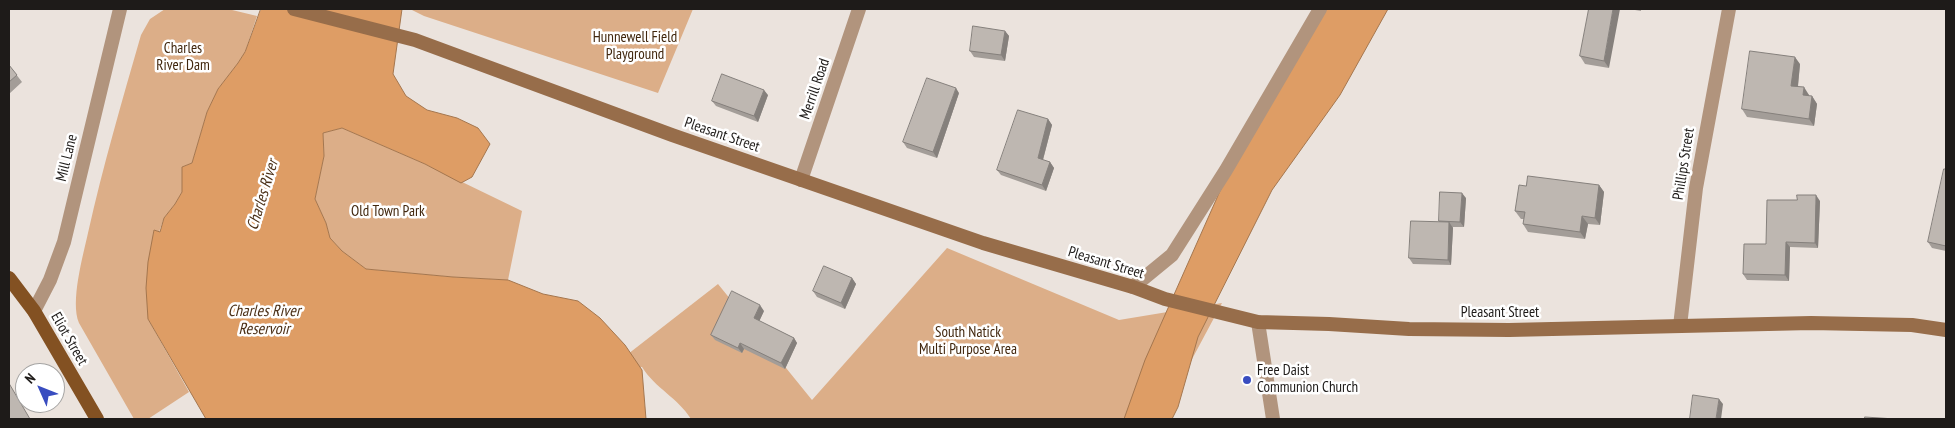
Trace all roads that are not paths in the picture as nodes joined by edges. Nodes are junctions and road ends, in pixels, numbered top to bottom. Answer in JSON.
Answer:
{"nodes":[{"id":1,"x":120,"y":9,"type":"edge"},
{"id":2,"x":294,"y":9,"type":"edge"},
{"id":3,"x":859,"y":9,"type":"edge"},
{"id":4,"x":1320,"y":9,"type":"edge"},
{"id":5,"x":1729,"y":9,"type":"edge"},
{"id":6,"x":801,"y":180,"type":"junction"},
{"id":7,"x":9,"y":278,"type":"edge"},
{"id":8,"x":1132,"y":287,"type":"junction"},
{"id":9,"x":34,"y":311,"type":"junction"},
{"id":10,"x":1258,"y":322,"type":"junction"},
{"id":11,"x":1680,"y":326,"type":"junction"},
{"id":12,"x":1946,"y":330,"type":"edge"},
{"id":13,"x":98,"y":419,"type":"edge"},
{"id":14,"x":1273,"y":419,"type":"edge"}],
"edges":[{"from":1,"to":9,"type":"street","name":"Mill Lane"},
{"from":2,"to":6,"type":"main road","name":"Pleasant Street"},
{"from":3,"to":6,"type":"street","name":"Merrill Road"},
{"from":4,"to":8,"type":"street"},
{"from":5,"to":11,"type":"street","name":"Phillips Street"},
{"from":6,"to":8,"type":"main road","name":"Pleasant Street"},
{"from":7,"to":9,"type":"main road","name":"Eliot Street"},
{"from":8,"to":10,"type":"main road","name":"Pleasant Street"},
{"from":9,"to":13,"type":"main road","name":"Eliot Street"},
{"from":10,"to":11,"type":"main road","name":"Pleasant Street"},
{"from":10,"to":14,"type":"street"},
{"from":11,"to":12,"type":"main road","name":"Pleasant Street"}]}
